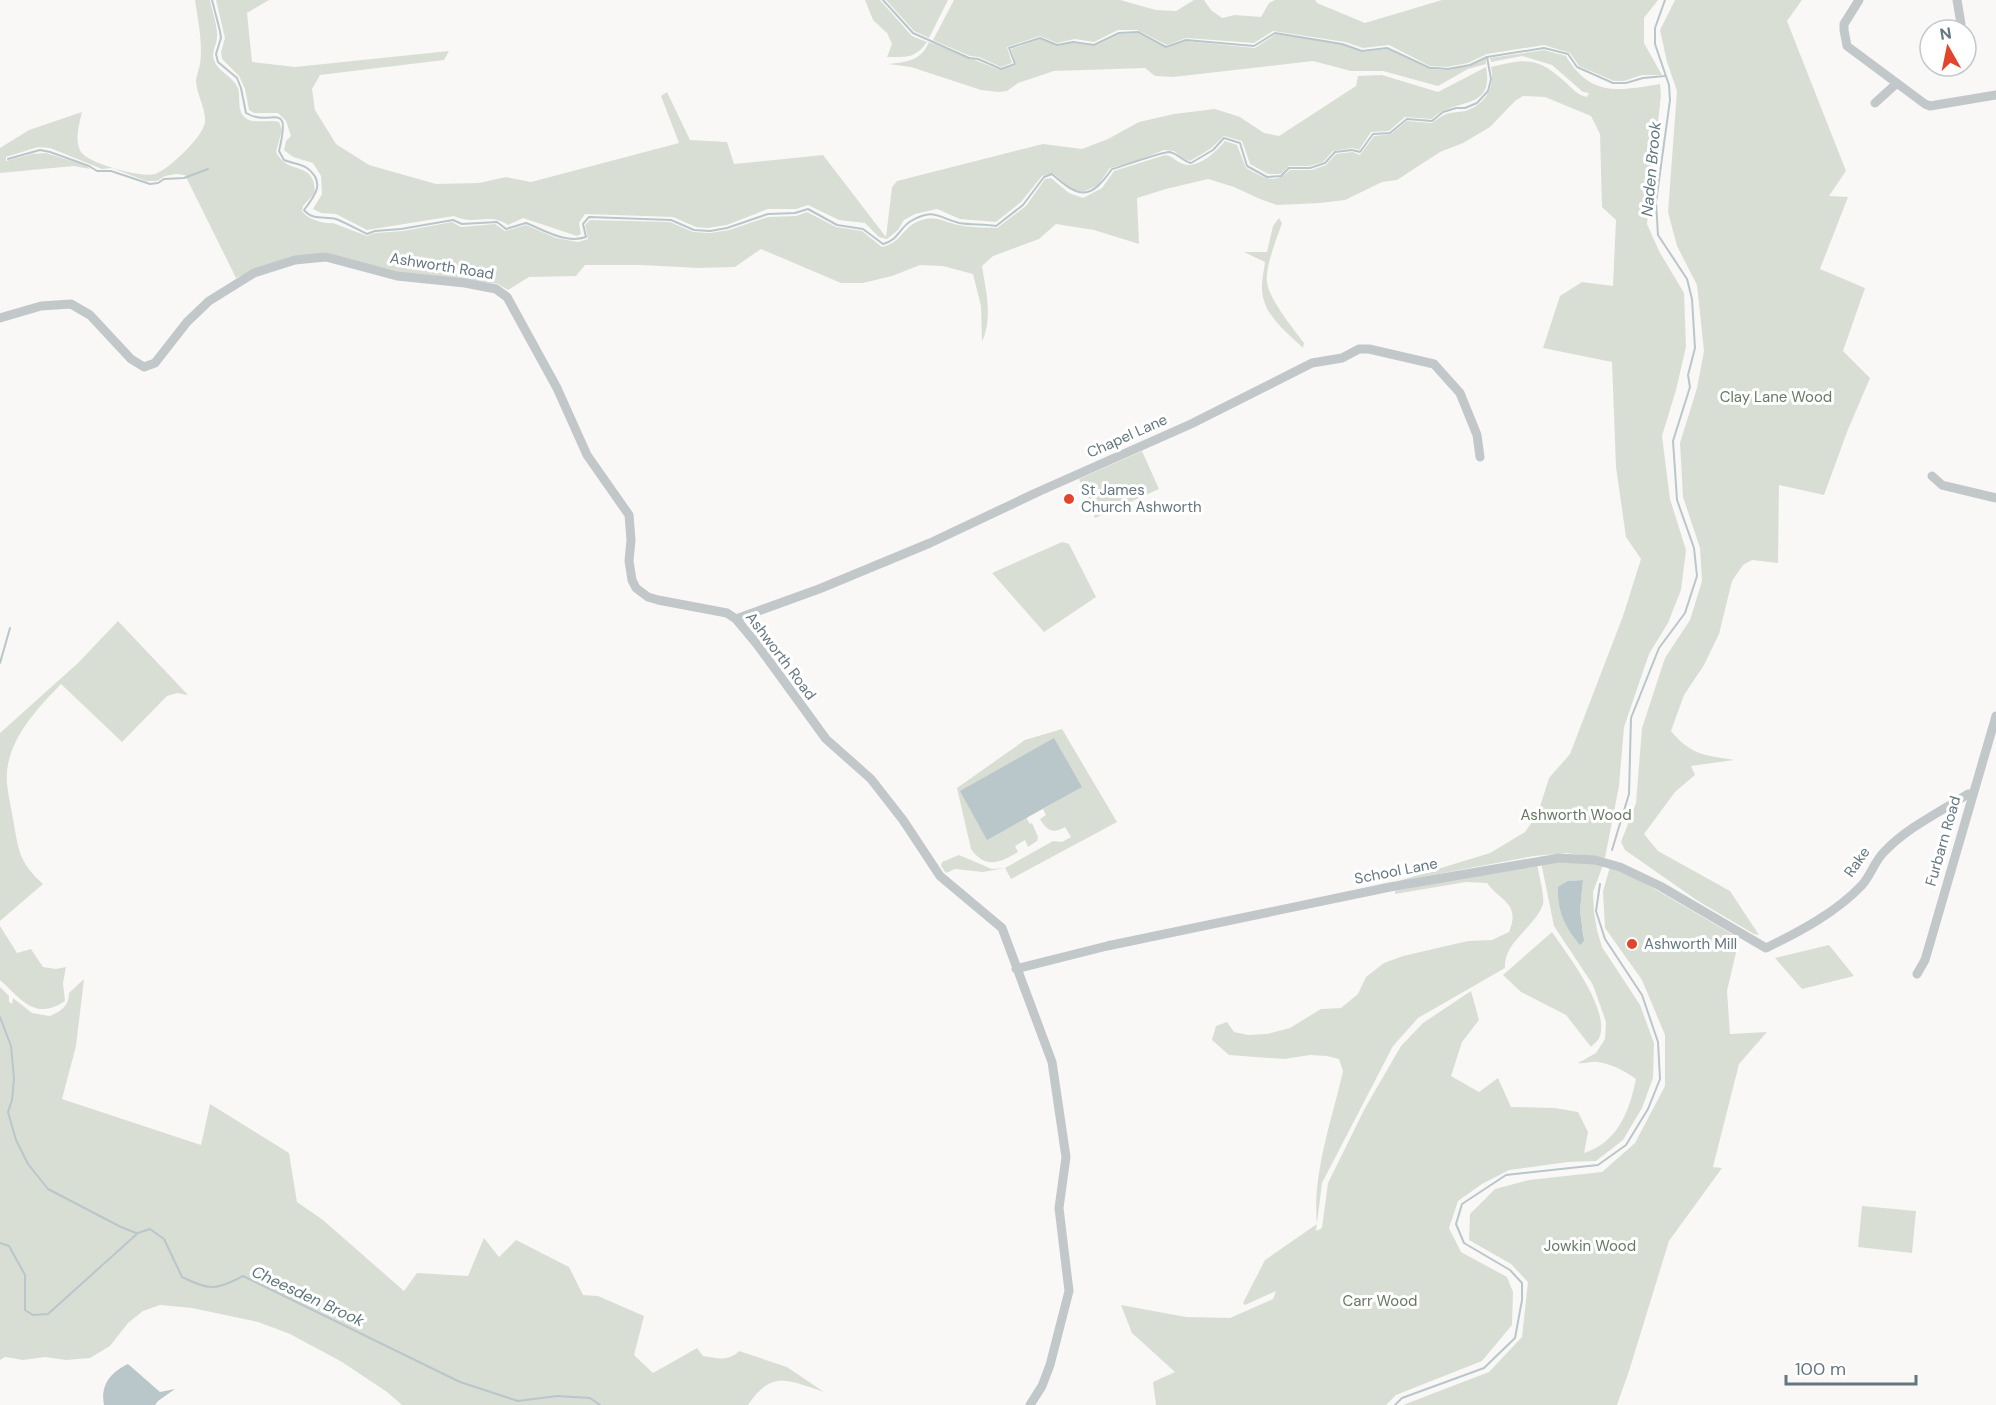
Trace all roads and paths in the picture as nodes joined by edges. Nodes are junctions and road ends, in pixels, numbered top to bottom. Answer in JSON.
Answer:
{"nodes":[{"id":1,"x":1859,"y":0,"type":"edge"},
{"id":2,"x":1957,"y":0,"type":"edge"},
{"id":3,"x":1960,"y":18,"type":"edge"},
{"id":4,"x":1896,"y":84,"type":"junction"},
{"id":5,"x":1996,"y":96,"type":"edge"},
{"id":6,"x":1875,"y":103,"type":"dead end"},
{"id":7,"x":0,"y":318,"type":"edge"},
{"id":8,"x":1480,"y":457,"type":"dead end"},
{"id":9,"x":1932,"y":476,"type":"dead end"},
{"id":10,"x":1996,"y":498,"type":"edge"},
{"id":11,"x":736,"y":619,"type":"junction"},
{"id":12,"x":1996,"y":716,"type":"edge"},
{"id":13,"x":1972,"y":794,"type":"junction"},
{"id":14,"x":1766,"y":948,"type":"joint"},
{"id":15,"x":1016,"y":969,"type":"junction"},
{"id":16,"x":1917,"y":974,"type":"dead end"},
{"id":17,"x":1030,"y":1405,"type":"edge"}],
"edges":[{"from":1,"to":4,"type":"street"},
{"from":2,"to":3,"type":"street"},
{"from":4,"to":5,"type":"street"},
{"from":4,"to":6,"type":"street"},
{"from":7,"to":11,"type":"street","name":"Ashworth Road"},
{"from":8,"to":11,"type":"street","name":"Chapel Lane"},
{"from":9,"to":10,"type":"street"},
{"from":11,"to":15,"type":"street","name":"Ashworth Road"},
{"from":12,"to":13,"type":"street","name":"Furbarn Road"},
{"from":13,"to":14,"type":"street","name":"Rake"},
{"from":13,"to":16,"type":"street","name":"Furbarn Road"},
{"from":14,"to":15,"type":"street","name":"School Lane"},
{"from":15,"to":17,"type":"street","name":"Ashworth Road"}]}
